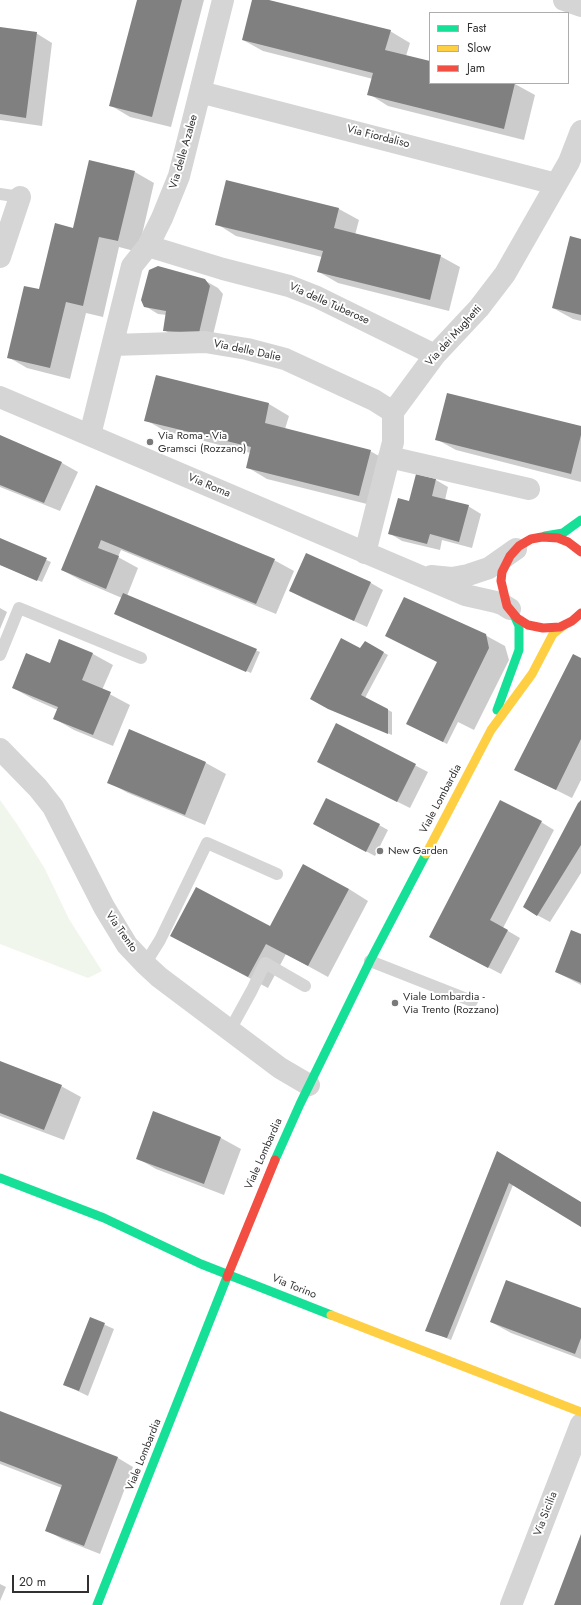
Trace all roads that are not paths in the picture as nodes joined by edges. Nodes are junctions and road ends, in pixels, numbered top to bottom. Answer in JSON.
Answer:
{"nodes":[{"id":1,"x":223,"y":0,"type":"edge"},
{"id":2,"x":564,"y":0,"type":"edge"},
{"id":3,"x":581,"y":6,"type":"edge"},
{"id":4,"x":200,"y":92,"type":"junction"},
{"id":5,"x":581,"y":131,"type":"edge"},
{"id":6,"x":556,"y":184,"type":"junction"},
{"id":7,"x":10,"y":195,"type":"edge"},
{"id":8,"x":148,"y":246,"type":"junction"},
{"id":9,"x":0,"y":257,"type":"edge"},
{"id":10,"x":113,"y":345,"type":"junction"},
{"id":11,"x":435,"y":355,"type":"junction"},
{"id":12,"x":0,"y":397,"type":"edge"},
{"id":13,"x":393,"y":412,"type":"junction"},
{"id":14,"x":90,"y":435,"type":"junction"},
{"id":15,"x":389,"y":457,"type":"junction"},
{"id":16,"x":529,"y":489,"type":"dead end"},
{"id":17,"x":581,"y":520,"type":"edge"},
{"id":18,"x":542,"y":537,"type":"junction"},
{"id":19,"x":516,"y":549,"type":"junction"},
{"id":20,"x":581,"y":552,"type":"edge"},
{"id":21,"x":365,"y":553,"type":"junction"},
{"id":22,"x":418,"y":575,"type":"junction"},
{"id":23,"x":512,"y":612,"type":"junction"},
{"id":24,"x":581,"y":613,"type":"edge"},
{"id":25,"x":572,"y":624,"type":"edge"},
{"id":26,"x":0,"y":654,"type":"edge"},
{"id":27,"x":141,"y":658,"type":"dead end"},
{"id":28,"x":491,"y":730,"type":"junction"},
{"id":29,"x":0,"y":749,"type":"edge"},
{"id":30,"x":277,"y":874,"type":"dead end"},
{"id":31,"x":370,"y":961,"type":"junction"},
{"id":32,"x":144,"y":964,"type":"junction"},
{"id":33,"x":305,"y":986,"type":"dead end"},
{"id":34,"x":472,"y":1002,"type":"dead end"},
{"id":35,"x":230,"y":1030,"type":"junction"},
{"id":36,"x":309,"y":1085,"type":"junction"},
{"id":37,"x":0,"y":1178,"type":"edge"},
{"id":38,"x":229,"y":1274,"type":"junction"},
{"id":39,"x":581,"y":1412,"type":"edge"},
{"id":40,"x":581,"y":1424,"type":"edge"},
{"id":41,"x":97,"y":1605,"type":"edge"},
{"id":42,"x":511,"y":1605,"type":"edge"}],
"edges":[{"from":1,"to":4,"type":"street","name":"Via delle Azalee"},
{"from":2,"to":3,"type":"street"},
{"from":4,"to":6,"type":"street","name":"Via Fiordaliso"},
{"from":4,"to":8,"type":"street","name":"Via delle Azalee"},
{"from":5,"to":6,"type":"street","name":"Via dei Mughetti"},
{"from":6,"to":11,"type":"street","name":"Via dei Mughetti"},
{"from":7,"to":9,"type":"street"},
{"from":8,"to":10,"type":"street","name":"Via delle Azalee"},
{"from":8,"to":11,"type":"street","name":"Via delle Tuberose"},
{"from":10,"to":13,"type":"street","name":"Via delle Dalie"},
{"from":10,"to":14,"type":"street","name":"Via delle Azalee"},
{"from":11,"to":13,"type":"street","name":"Via dei Mughetti"},
{"from":12,"to":14,"type":"street","name":"Via Roma"},
{"from":13,"to":15,"type":"street"},
{"from":14,"to":21,"type":"street","name":"Via Roma"},
{"from":15,"to":16,"type":"street"},
{"from":15,"to":21,"type":"street"},
{"from":17,"to":18,"type":"street"},
{"from":18,"to":19,"type":"street"},
{"from":18,"to":20,"type":"street"},
{"from":19,"to":22,"type":"street","name":"Via Roma"},
{"from":19,"to":23,"type":"street","name":"Viale Lombardia"},
{"from":21,"to":22,"type":"street","name":"Via Roma"},
{"from":22,"to":23,"type":"street","name":"Via Roma"},
{"from":23,"to":25,"type":"street"},
{"from":23,"to":28,"type":"street","name":"Viale Lombardia"},
{"from":24,"to":25,"type":"street","name":"Viale Lombardia"},
{"from":25,"to":28,"type":"street","name":"Viale Lombardia"},
{"from":26,"to":27,"type":"lane"},
{"from":28,"to":31,"type":"street","name":"Viale Lombardia"},
{"from":29,"to":32,"type":"street","name":"Via Trento"},
{"from":30,"to":32,"type":"lane"},
{"from":31,"to":34,"type":"lane"},
{"from":31,"to":36,"type":"street","name":"Viale Lombardia"},
{"from":32,"to":35,"type":"street","name":"Via Trento"},
{"from":33,"to":35,"type":"lane"},
{"from":35,"to":36,"type":"street","name":"Via Trento"},
{"from":36,"to":38,"type":"street","name":"Viale Lombardia"},
{"from":37,"to":38,"type":"street","name":"Via Torino"},
{"from":38,"to":39,"type":"street","name":"Via Torino"},
{"from":38,"to":41,"type":"street","name":"Viale Lombardia"},
{"from":40,"to":42,"type":"street","name":"Via Sicilia"}]}
